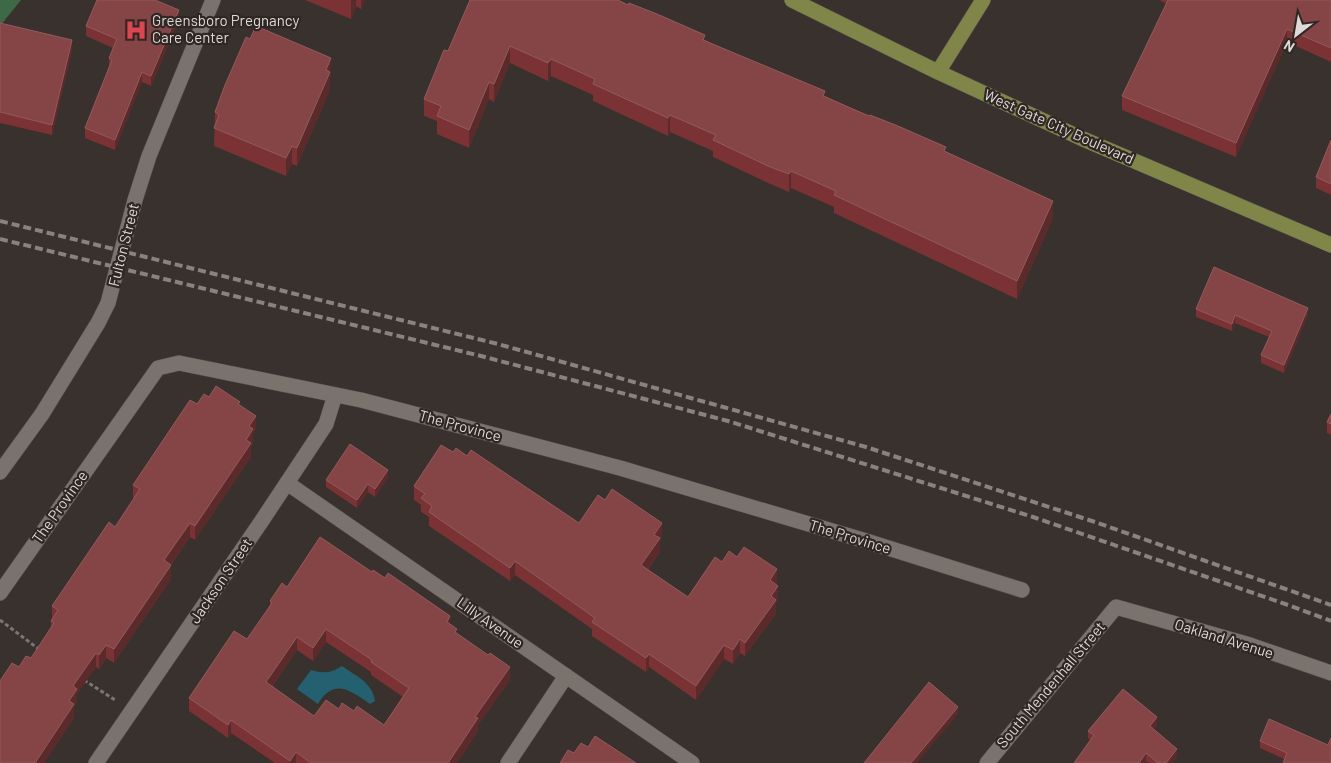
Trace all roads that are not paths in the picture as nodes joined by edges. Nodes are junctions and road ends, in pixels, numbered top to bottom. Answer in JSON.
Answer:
{"nodes":[{"id":1,"x":213,"y":0,"type":"edge"},
{"id":2,"x":792,"y":0,"type":"edge"},
{"id":3,"x":983,"y":0,"type":"edge"},
{"id":4,"x":938,"y":72,"type":"junction"},
{"id":5,"x":1331,"y":245,"type":"edge"},
{"id":6,"x":335,"y":395,"type":"junction"},
{"id":7,"x":0,"y":472,"type":"edge"},
{"id":8,"x":287,"y":484,"type":"junction"},
{"id":9,"x":1022,"y":590,"type":"dead end"},
{"id":10,"x":0,"y":593,"type":"edge"},
{"id":11,"x":1116,"y":607,"type":"joint"},
{"id":12,"x":1331,"y":673,"type":"edge"},
{"id":13,"x":566,"y":676,"type":"junction"},
{"id":14,"x":103,"y":761,"type":"edge"},
{"id":15,"x":508,"y":763,"type":"edge"},
{"id":16,"x":692,"y":763,"type":"edge"},
{"id":17,"x":987,"y":763,"type":"edge"}],
"edges":[{"from":1,"to":7,"type":"street","name":"Fulton Street"},
{"from":2,"to":4,"type":"main road","name":"West Gate City Boulevard"},
{"from":3,"to":4,"type":"main road"},
{"from":4,"to":5,"type":"main road","name":"West Gate City Boulevard"},
{"from":6,"to":8,"type":"street","name":"Jackson Street"},
{"from":6,"to":9,"type":"street","name":"The Province"},
{"from":6,"to":10,"type":"street","name":"The Province"},
{"from":8,"to":13,"type":"street","name":"Lilly Avenue"},
{"from":8,"to":14,"type":"street","name":"Jackson Street"},
{"from":11,"to":12,"type":"street","name":"Oakland Avenue"},
{"from":11,"to":17,"type":"street","name":"South Mendenhall Street"},
{"from":13,"to":15,"type":"street"},
{"from":13,"to":16,"type":"street","name":"Lilly Avenue"}]}
